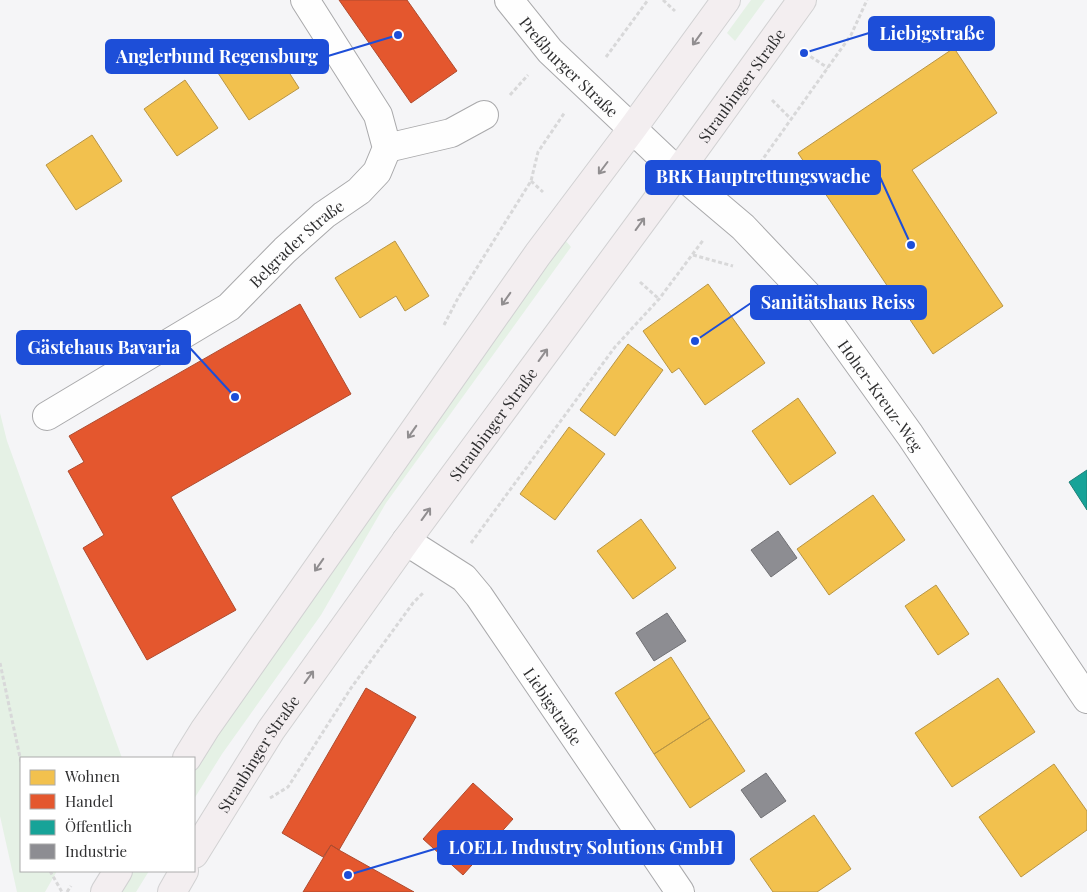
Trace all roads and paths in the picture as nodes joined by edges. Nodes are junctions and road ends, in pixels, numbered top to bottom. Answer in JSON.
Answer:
{"nodes":[{"id":1,"x":305,"y":0,"type":"edge"},
{"id":2,"x":509,"y":0,"type":"edge"},
{"id":3,"x":648,"y":0,"type":"edge"},
{"id":4,"x":726,"y":0,"type":"edge"},
{"id":5,"x":802,"y":0,"type":"edge"},
{"id":6,"x":867,"y":0,"type":"edge"},
{"id":7,"x":550,"y":51,"type":"junction"},
{"id":8,"x":804,"y":53,"type":"dead end"},
{"id":9,"x":828,"y":68,"type":"junction"},
{"id":10,"x":585,"y":84,"type":"junction"},
{"id":11,"x":484,"y":115,"type":"joint"},
{"id":12,"x":632,"y":129,"type":"junction"},
{"id":13,"x":386,"y":148,"type":"junction"},
{"id":14,"x":678,"y":172,"type":"junction"},
{"id":15,"x":724,"y":213,"type":"junction"},
{"id":16,"x":48,"y":416,"type":"dead end"},
{"id":17,"x":406,"y":541,"type":"junction"},
{"id":18,"x":448,"y":567,"type":"junction"},
{"id":19,"x":0,"y":663,"type":"edge"},
{"id":20,"x":1087,"y":699,"type":"edge"},
{"id":21,"x":20,"y":757,"type":"edge"},
{"id":22,"x":188,"y":757,"type":"edge"},
{"id":23,"x":263,"y":802,"type":"dead end"},
{"id":24,"x":195,"y":852,"type":"edge"},
{"id":25,"x":51,"y":872,"type":"edge"},
{"id":26,"x":117,"y":872,"type":"edge"},
{"id":27,"x":183,"y":872,"type":"edge"},
{"id":28,"x":62,"y":892,"type":"edge"},
{"id":29,"x":105,"y":892,"type":"edge"},
{"id":30,"x":172,"y":892,"type":"edge"},
{"id":31,"x":680,"y":892,"type":"edge"}],
"edges":[{"from":1,"to":13,"type":"street"},
{"from":2,"to":7,"type":"street","name":"Preßburger Straße"},
{"from":3,"to":10,"type":"path"},
{"from":4,"to":12,"type":"main road","one_way":true},
{"from":5,"to":14,"type":"main road","name":"Straubinger Straße"},
{"from":6,"to":9,"type":"path"},
{"from":7,"to":10,"type":"street","name":"Preßburger Straße"},
{"from":7,"to":11,"type":"path"},
{"from":8,"to":9,"type":"path"},
{"from":9,"to":15,"type":"path"},
{"from":10,"to":12,"type":"street","name":"Preßburger Straße"},
{"from":11,"to":13,"type":"street"},
{"from":12,"to":14,"type":"street","name":"Hoher-Kreuz-Weg"},
{"from":12,"to":22,"type":"main road","one_way":true},
{"from":13,"to":16,"type":"street","name":"Belgrader Straße"},
{"from":14,"to":15,"type":"street","name":"Hoher-Kreuz-Weg"},
{"from":17,"to":14,"type":"main road","name":"Straubinger Straße","one_way":true},
{"from":15,"to":18,"type":"path"},
{"from":15,"to":20,"type":"street","name":"Hoher-Kreuz-Weg"},
{"from":17,"to":18,"type":"street","name":"Liebigstraße"},
{"from":24,"to":17,"type":"main road","name":"Straubinger Straße","one_way":true},
{"from":18,"to":23,"type":"path"},
{"from":18,"to":31,"type":"street","name":"Liebigstraße"},
{"from":19,"to":21,"type":"path"},
{"from":25,"to":28,"type":"path"},
{"from":26,"to":29,"type":"main road"},
{"from":27,"to":30,"type":"main road"}]}
